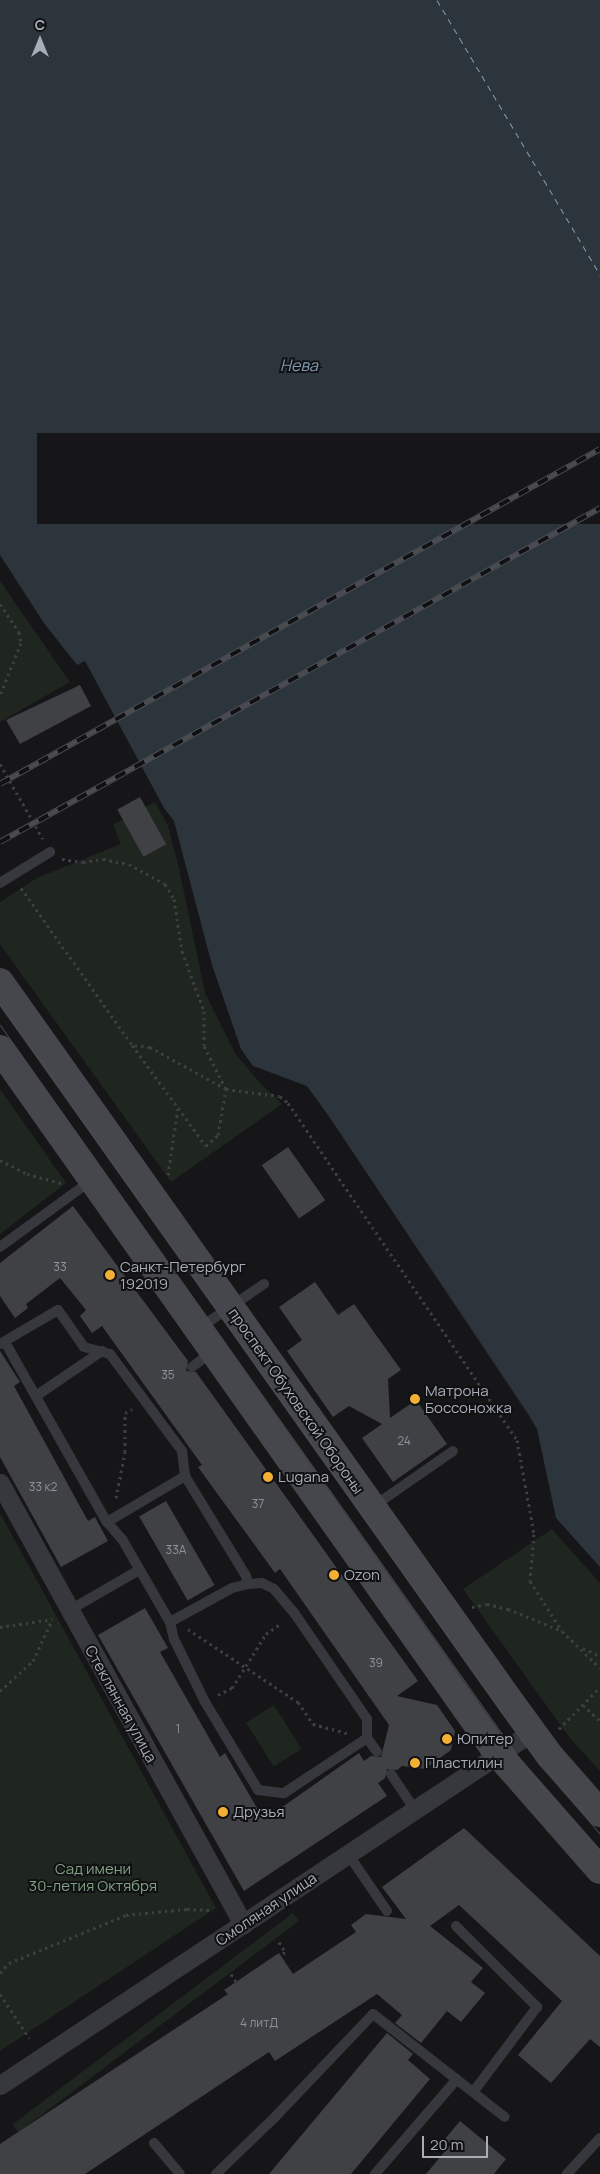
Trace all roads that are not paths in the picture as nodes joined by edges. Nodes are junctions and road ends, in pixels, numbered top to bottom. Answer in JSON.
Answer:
{"nodes":[{"id":1,"x":50,"y":852,"type":"road end"},
{"id":2,"x":0,"y":883,"type":"edge"},
{"id":3,"x":0,"y":982,"type":"edge"},
{"id":4,"x":0,"y":1049,"type":"edge"},
{"id":5,"x":92,"y":1179,"type":"junction"},
{"id":6,"x":0,"y":1247,"type":"edge"},
{"id":7,"x":264,"y":1284,"type":"dead end"},
{"id":8,"x":229,"y":1308,"type":"junction"},
{"id":9,"x":198,"y":1329,"type":"junction"},
{"id":10,"x":2,"y":1343,"type":"edge"},
{"id":11,"x":102,"y":1351,"type":"junction"},
{"id":12,"x":214,"y":1351,"type":"junction"},
{"id":13,"x":192,"y":1367,"type":"dead end"},
{"id":14,"x":36,"y":1396,"type":"junction"},
{"id":15,"x":453,"y":1451,"type":"dead end"},
{"id":16,"x":184,"y":1476,"type":"junction"},
{"id":17,"x":0,"y":1483,"type":"edge"},
{"id":18,"x":372,"y":1508,"type":"junction"},
{"id":19,"x":107,"y":1522,"type":"junction"},
{"id":20,"x":139,"y":1570,"type":"junction"},
{"id":21,"x":248,"y":1584,"type":"junction"},
{"id":22,"x":70,"y":1610,"type":"junction"},
{"id":23,"x":170,"y":1622,"type":"junction"},
{"id":24,"x":544,"y":1732,"type":"junction"},
{"id":25,"x":368,"y":1738,"type":"junction"},
{"id":26,"x":377,"y":1752,"type":"dead end"},
{"id":27,"x":498,"y":1754,"type":"junction"},
{"id":28,"x":391,"y":1774,"type":"dead end"},
{"id":29,"x":415,"y":1810,"type":"junction"},
{"id":30,"x":600,"y":1813,"type":"edge"},
{"id":31,"x":348,"y":1854,"type":"junction"},
{"id":32,"x":600,"y":1870,"type":"edge"},
{"id":33,"x":387,"y":1912,"type":"dead end"},
{"id":34,"x":243,"y":1924,"type":"junction"},
{"id":35,"x":456,"y":1926,"type":"dead end"},
{"id":36,"x":457,"y":2079,"type":"junction"},
{"id":37,"x":0,"y":2085,"type":"edge"},
{"id":38,"x":474,"y":2091,"type":"junction"},
{"id":39,"x":505,"y":2117,"type":"dead end"},
{"id":40,"x":600,"y":2138,"type":"edge"},
{"id":41,"x":154,"y":2143,"type":"dead end"},
{"id":42,"x":180,"y":2174,"type":"edge"},
{"id":43,"x":216,"y":2174,"type":"edge"},
{"id":44,"x":375,"y":2174,"type":"edge"},
{"id":45,"x":567,"y":2174,"type":"edge"}],
"edges":[{"from":1,"to":2,"type":"lane"},
{"from":3,"to":8,"type":"main road","name":"проспект Обуховской Обороны"},
{"from":4,"to":5,"type":"main road"},
{"from":5,"to":6,"type":"lane"},
{"from":5,"to":9,"type":"main road"},
{"from":7,"to":8,"type":"lane"},
{"from":8,"to":9,"type":"lane"},
{"from":8,"to":18,"type":"main road","name":"проспект Обуховской Обороны"},
{"from":9,"to":12,"type":"main road"},
{"from":10,"to":11,"type":"lane"},
{"from":10,"to":14,"type":"lane"},
{"from":11,"to":14,"type":"lane"},
{"from":11,"to":16,"type":"lane"},
{"from":12,"to":13,"type":"lane"},
{"from":12,"to":27,"type":"main road"},
{"from":14,"to":19,"type":"lane"},
{"from":15,"to":18,"type":"lane"},
{"from":16,"to":19,"type":"lane"},
{"from":16,"to":21,"type":"lane"},
{"from":17,"to":22,"type":"street","name":"Стеклянная улица"},
{"from":18,"to":24,"type":"main road","name":"проспект Обуховской Обороны"},
{"from":19,"to":20,"type":"lane"},
{"from":20,"to":22,"type":"lane"},
{"from":20,"to":23,"type":"lane"},
{"from":21,"to":23,"type":"lane"},
{"from":21,"to":25,"type":"lane"},
{"from":22,"to":34,"type":"street","name":"Стеклянная улица"},
{"from":23,"to":25,"type":"lane"},
{"from":24,"to":27,"type":"street","name":"Смоляная улица"},
{"from":24,"to":30,"type":"main road","name":"проспект Обуховской Обороны"},
{"from":25,"to":26,"type":"lane"},
{"from":27,"to":29,"type":"street","name":"Смоляная улица"},
{"from":27,"to":32,"type":"main road"},
{"from":28,"to":29,"type":"lane"},
{"from":29,"to":31,"type":"street","name":"Смоляная улица"},
{"from":31,"to":33,"type":"lane"},
{"from":31,"to":34,"type":"street","name":"Смоляная улица"},
{"from":34,"to":37,"type":"street","name":"Смоляная улица"},
{"from":35,"to":38,"type":"lane"},
{"from":36,"to":38,"type":"lane"},
{"from":36,"to":43,"type":"lane"},
{"from":36,"to":44,"type":"lane"},
{"from":38,"to":39,"type":"lane"},
{"from":40,"to":45,"type":"lane"},
{"from":41,"to":42,"type":"lane"}]}
